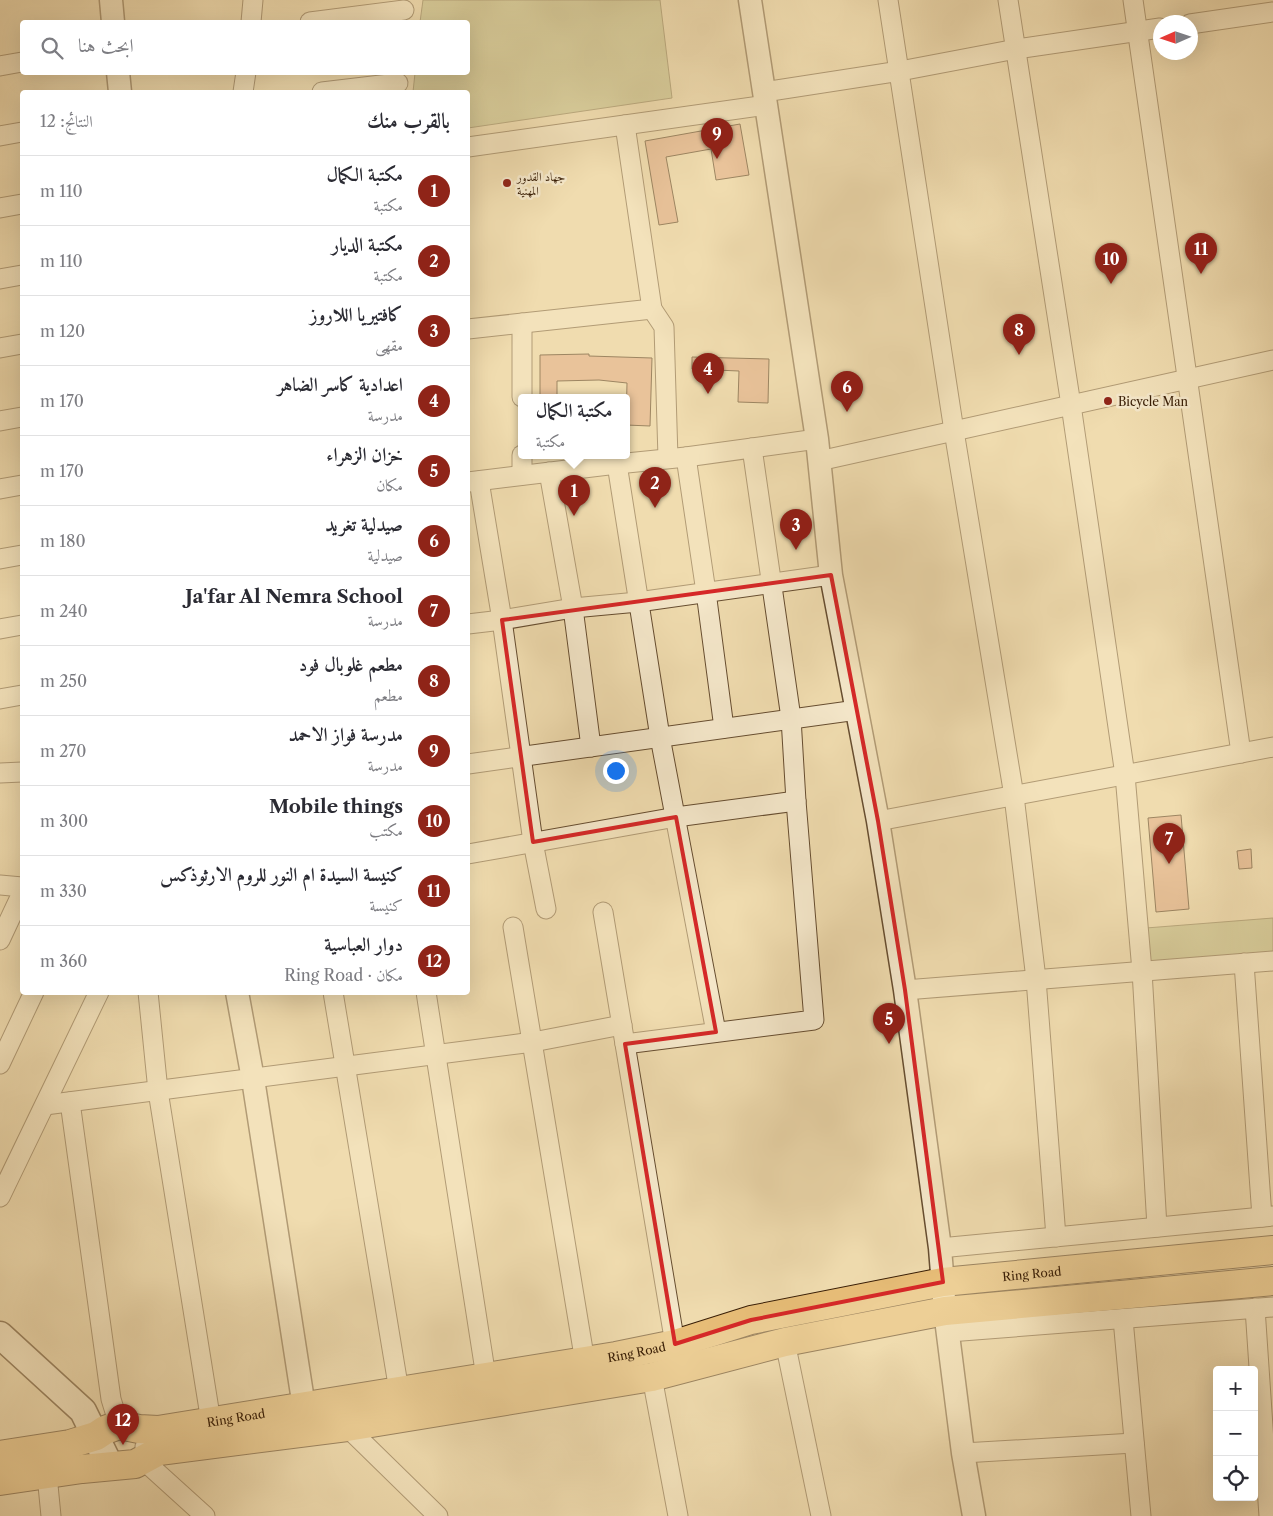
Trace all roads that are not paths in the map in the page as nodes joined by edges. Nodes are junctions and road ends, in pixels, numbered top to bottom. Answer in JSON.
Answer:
{"nodes":[{"id":1,"x":111,"y":0,"type":"edge"},
{"id":2,"x":253,"y":0,"type":"edge"},
{"id":3,"x":750,"y":0,"type":"edge"},
{"id":4,"x":888,"y":0,"type":"edge"},
{"id":5,"x":1008,"y":0,"type":"edge"},
{"id":6,"x":1133,"y":0,"type":"edge"},
{"id":7,"x":1271,"y":0,"type":"edge"},
{"id":8,"x":404,"y":11,"type":"edge"},
{"id":9,"x":1273,"y":12,"type":"edge"},
{"id":10,"x":113,"y":20,"type":"edge"},
{"id":11,"x":251,"y":20,"type":"edge"},
{"id":12,"x":327,"y":20,"type":"edge"},
{"id":13,"x":1198,"y":23,"type":"edge"},
{"id":14,"x":1153,"y":29,"type":"edge"},
{"id":15,"x":1138,"y":31,"type":"junction"},
{"id":16,"x":1016,"y":49,"type":"junction"},
{"id":17,"x":20,"y":62,"type":"edge"},
{"id":18,"x":0,"y":66,"type":"edge"},
{"id":19,"x":900,"y":70,"type":"junction"},
{"id":20,"x":118,"y":75,"type":"edge"},
{"id":21,"x":246,"y":75,"type":"edge"},
{"id":22,"x":398,"y":83,"type":"edge"},
{"id":23,"x":120,"y":90,"type":"edge"},
{"id":24,"x":243,"y":90,"type":"edge"},
{"id":25,"x":339,"y":90,"type":"edge"},
{"id":26,"x":765,"y":98,"type":"junction"},
{"id":27,"x":624,"y":125,"type":"junction"},
{"id":28,"x":20,"y":132,"type":"edge"},
{"id":29,"x":0,"y":136,"type":"edge"},
{"id":30,"x":470,"y":147,"type":"edge"},
{"id":31,"x":20,"y":204,"type":"edge"},
{"id":32,"x":0,"y":208,"type":"edge"},
{"id":33,"x":20,"y":275,"type":"edge"},
{"id":34,"x":0,"y":279,"type":"edge"},
{"id":35,"x":652,"y":309,"type":"junction"},
{"id":36,"x":522,"y":323,"type":"junction"},
{"id":37,"x":470,"y":328,"type":"edge"},
{"id":38,"x":20,"y":344,"type":"edge"},
{"id":39,"x":0,"y":348,"type":"edge"},
{"id":40,"x":1273,"y":360,"type":"edge"},
{"id":41,"x":1187,"y":379,"type":"junction"},
{"id":42,"x":522,"y":394,"type":"edge"},
{"id":43,"x":1071,"y":405,"type":"junction"},
{"id":44,"x":20,"y":417,"type":"edge"},
{"id":45,"x":0,"y":421,"type":"edge"},
{"id":46,"x":954,"y":431,"type":"junction"},
{"id":47,"x":752,"y":448,"type":"junction"},
{"id":48,"x":818,"y":450,"type":"junction"},
{"id":49,"x":677,"y":458,"type":"junction"},
{"id":50,"x":522,"y":459,"type":"edge"},
{"id":51,"x":616,"y":464,"type":"junction"},
{"id":52,"x":549,"y":472,"type":"junction"},
{"id":53,"x":522,"y":476,"type":"junction"},
{"id":54,"x":473,"y":482,"type":"edge"},
{"id":55,"x":20,"y":485,"type":"edge"},
{"id":56,"x":0,"y":489,"type":"edge"},
{"id":57,"x":20,"y":555,"type":"edge"},
{"id":58,"x":0,"y":559,"type":"edge"},
{"id":59,"x":831,"y":575,"type":"junction"},
{"id":60,"x":772,"y":584,"type":"junction"},
{"id":61,"x":706,"y":592,"type":"junction"},
{"id":62,"x":638,"y":602,"type":"junction"},
{"id":63,"x":573,"y":608,"type":"junction"},
{"id":64,"x":502,"y":620,"type":"junction"},
{"id":65,"x":470,"y":624,"type":"edge"},
{"id":66,"x":20,"y":625,"type":"edge"},
{"id":67,"x":0,"y":629,"type":"edge"},
{"id":68,"x":20,"y":695,"type":"edge"},
{"id":69,"x":0,"y":699,"type":"edge"},
{"id":70,"x":857,"y":710,"type":"junction"},
{"id":71,"x":791,"y":718,"type":"junction"},
{"id":72,"x":724,"y":728,"type":"junction"},
{"id":73,"x":660,"y":737,"type":"junction"},
{"id":74,"x":591,"y":747,"type":"junction"},
{"id":75,"x":1273,"y":747,"type":"edge"},
{"id":76,"x":1241,"y":753,"type":"junction"},
{"id":77,"x":520,"y":756,"type":"junction"},
{"id":78,"x":470,"y":764,"type":"edge"},
{"id":79,"x":20,"y":772,"type":"edge"},
{"id":80,"x":0,"y":773,"type":"edge"},
{"id":81,"x":1124,"y":775,"type":"junction"},
{"id":82,"x":1014,"y":796,"type":"junction"},
{"id":83,"x":796,"y":801,"type":"junction"},
{"id":84,"x":676,"y":817,"type":"junction"},
{"id":85,"x":878,"y":821,"type":"junction"},
{"id":86,"x":533,"y":842,"type":"junction"},
{"id":87,"x":470,"y":854,"type":"edge"},
{"id":88,"x":0,"y":885,"type":"edge"},
{"id":89,"x":20,"y":888,"type":"edge"},
{"id":90,"x":20,"y":897,"type":"edge"},
{"id":91,"x":546,"y":909,"type":"dead end"},
{"id":92,"x":603,"y":912,"type":"dead end"},
{"id":93,"x":513,"y":928,"type":"dead end"},
{"id":94,"x":0,"y":940,"type":"edge"},
{"id":95,"x":1273,"y":961,"type":"edge"},
{"id":96,"x":1244,"y":963,"type":"junction"},
{"id":97,"x":1142,"y":971,"type":"junction"},
{"id":98,"x":1036,"y":979,"type":"junction"},
{"id":99,"x":905,"y":990,"type":"junction"},
{"id":100,"x":33,"y":995,"type":"edge"},
{"id":101,"x":98,"y":995,"type":"edge"},
{"id":102,"x":148,"y":995,"type":"edge"},
{"id":103,"x":238,"y":995,"type":"edge"},
{"id":104,"x":334,"y":995,"type":"edge"},
{"id":105,"x":426,"y":995,"type":"edge"},
{"id":106,"x":716,"y":1032,"type":"junction"},
{"id":107,"x":624,"y":1034,"type":"junction"},
{"id":108,"x":533,"y":1042,"type":"junction"},
{"id":109,"x":436,"y":1053,"type":"junction"},
{"id":110,"x":0,"y":1064,"type":"edge"},
{"id":111,"x":346,"y":1067,"type":"junction"},
{"id":112,"x":253,"y":1079,"type":"junction"},
{"id":113,"x":158,"y":1091,"type":"junction"},
{"id":114,"x":70,"y":1102,"type":"junction"},
{"id":115,"x":45,"y":1105,"type":"junction"},
{"id":116,"x":0,"y":1197,"type":"edge"},
{"id":117,"x":1268,"y":1217,"type":"edge"},
{"id":118,"x":1156,"y":1227,"type":"junction"},
{"id":119,"x":1056,"y":1237,"type":"junction"},
{"id":120,"x":940,"y":1248,"type":"junction"},
{"id":121,"x":1273,"y":1250,"type":"edge"},
{"id":122,"x":1273,"y":1281,"type":"edge"},
{"id":123,"x":943,"y":1282,"type":"junction"},
{"id":124,"x":1264,"y":1308,"type":"edge"},
{"id":125,"x":1123,"y":1319,"type":"junction"},
{"id":126,"x":947,"y":1321,"type":"junction"},
{"id":127,"x":0,"y":1335,"type":"edge"},
{"id":128,"x":785,"y":1342,"type":"junction"},
{"id":129,"x":675,"y":1344,"type":"junction"},
{"id":130,"x":585,"y":1362,"type":"junction"},
{"id":131,"x":486,"y":1377,"type":"junction"},
{"id":132,"x":652,"y":1377,"type":"junction"},
{"id":133,"x":399,"y":1392,"type":"junction"},
{"id":134,"x":304,"y":1407,"type":"junction"},
{"id":135,"x":212,"y":1422,"type":"junction"},
{"id":136,"x":348,"y":1427,"type":"junction"},
{"id":137,"x":118,"y":1430,"type":"junction"},
{"id":138,"x":1134,"y":1443,"type":"junction"},
{"id":139,"x":963,"y":1453,"type":"junction"},
{"id":140,"x":0,"y":1455,"type":"edge"},
{"id":141,"x":148,"y":1457,"type":"junction"},
{"id":142,"x":110,"y":1466,"type":"junction"},
{"id":143,"x":47,"y":1475,"type":"junction"},
{"id":144,"x":0,"y":1482,"type":"edge"},
{"id":145,"x":190,"y":1509,"type":"edge"},
{"id":146,"x":51,"y":1516,"type":"edge"},
{"id":147,"x":204,"y":1516,"type":"edge"},
{"id":148,"x":438,"y":1516,"type":"edge"},
{"id":149,"x":678,"y":1516,"type":"edge"},
{"id":150,"x":822,"y":1516,"type":"edge"},
{"id":151,"x":974,"y":1516,"type":"edge"},
{"id":152,"x":1140,"y":1516,"type":"edge"},
{"id":153,"x":1268,"y":1516,"type":"edge"}],
"edges":[{"from":1,"to":10,"type":"street"},
{"from":2,"to":11,"type":"street"},
{"from":3,"to":26,"type":"street"},
{"from":4,"to":19,"type":"street"},
{"from":5,"to":16,"type":"street"},
{"from":6,"to":15,"type":"street"},
{"from":7,"to":9,"type":"street"},
{"from":8,"to":12,"type":"street"},
{"from":9,"to":13,"type":"street"},
{"from":14,"to":15,"type":"street"},
{"from":15,"to":16,"type":"street"},
{"from":15,"to":41,"type":"street"},
{"from":16,"to":19,"type":"street"},
{"from":16,"to":43,"type":"street"},
{"from":17,"to":18,"type":"street"},
{"from":19,"to":26,"type":"street"},
{"from":19,"to":46,"type":"street"},
{"from":20,"to":23,"type":"street"},
{"from":21,"to":24,"type":"street"},
{"from":22,"to":25,"type":"street"},
{"from":26,"to":27,"type":"street"},
{"from":26,"to":48,"type":"street"},
{"from":27,"to":30,"type":"street"},
{"from":27,"to":35,"type":"street"},
{"from":28,"to":29,"type":"street"},
{"from":31,"to":32,"type":"street"},
{"from":33,"to":34,"type":"street"},
{"from":35,"to":36,"type":"street"},
{"from":35,"to":49,"type":"street"},
{"from":36,"to":37,"type":"street"},
{"from":36,"to":42,"type":"street"},
{"from":38,"to":39,"type":"street"},
{"from":40,"to":41,"type":"street"},
{"from":41,"to":43,"type":"street"},
{"from":41,"to":76,"type":"street"},
{"from":43,"to":46,"type":"street"},
{"from":43,"to":81,"type":"street"},
{"from":44,"to":45,"type":"street"},
{"from":46,"to":48,"type":"street"},
{"from":46,"to":82,"type":"street"},
{"from":47,"to":48,"type":"street"},
{"from":47,"to":49,"type":"street"},
{"from":47,"to":60,"type":"street"},
{"from":48,"to":59,"type":"street"},
{"from":49,"to":51,"type":"street"},
{"from":49,"to":61,"type":"street"},
{"from":50,"to":53,"type":"street"},
{"from":51,"to":52,"type":"street"},
{"from":51,"to":62,"type":"street"},
{"from":52,"to":53,"type":"street"},
{"from":52,"to":63,"type":"street"},
{"from":53,"to":54,"type":"street"},
{"from":54,"to":64,"type":"street"},
{"from":55,"to":56,"type":"street"},
{"from":57,"to":58,"type":"street"},
{"from":59,"to":60,"type":"street"},
{"from":59,"to":70,"type":"street"},
{"from":60,"to":61,"type":"street"},
{"from":60,"to":71,"type":"street"},
{"from":61,"to":62,"type":"street"},
{"from":61,"to":72,"type":"street"},
{"from":62,"to":63,"type":"street"},
{"from":62,"to":73,"type":"street"},
{"from":63,"to":64,"type":"street"},
{"from":63,"to":74,"type":"street"},
{"from":64,"to":65,"type":"street"},
{"from":64,"to":77,"type":"street"},
{"from":66,"to":67,"type":"street"},
{"from":68,"to":69,"type":"street"},
{"from":70,"to":71,"type":"street"},
{"from":70,"to":85,"type":"street"},
{"from":71,"to":72,"type":"street"},
{"from":71,"to":83,"type":"street"},
{"from":72,"to":73,"type":"street"},
{"from":73,"to":74,"type":"street"},
{"from":73,"to":84,"type":"street"},
{"from":74,"to":77,"type":"street"},
{"from":75,"to":76,"type":"street"},
{"from":76,"to":81,"type":"street"},
{"from":77,"to":78,"type":"street"},
{"from":77,"to":86,"type":"street"},
{"from":79,"to":80,"type":"street"},
{"from":81,"to":82,"type":"street"},
{"from":81,"to":97,"type":"street"},
{"from":82,"to":85,"type":"street"},
{"from":82,"to":98,"type":"street"},
{"from":83,"to":84,"type":"street"},
{"from":83,"to":106,"type":"street"},
{"from":84,"to":86,"type":"street"},
{"from":84,"to":106,"type":"street"},
{"from":85,"to":99,"type":"street"},
{"from":86,"to":87,"type":"street"},
{"from":86,"to":91,"type":"street"},
{"from":88,"to":89,"type":"street"},
{"from":90,"to":94,"type":"street"},
{"from":92,"to":107,"type":"street"},
{"from":93,"to":108,"type":"street"},
{"from":95,"to":96,"type":"street"},
{"from":96,"to":97,"type":"street"},
{"from":96,"to":117,"type":"street"},
{"from":97,"to":98,"type":"street"},
{"from":97,"to":118,"type":"street"},
{"from":98,"to":99,"type":"street"},
{"from":98,"to":119,"type":"street"},
{"from":99,"to":120,"type":"street"},
{"from":100,"to":110,"type":"street"},
{"from":101,"to":115,"type":"street"},
{"from":102,"to":113,"type":"street"},
{"from":103,"to":112,"type":"street"},
{"from":104,"to":111,"type":"street"},
{"from":105,"to":109,"type":"street"},
{"from":106,"to":107,"type":"street"},
{"from":107,"to":108,"type":"street"},
{"from":107,"to":129,"type":"street"},
{"from":108,"to":109,"type":"street"},
{"from":108,"to":130,"type":"street"},
{"from":109,"to":111,"type":"street"},
{"from":109,"to":131,"type":"street"},
{"from":111,"to":112,"type":"street"},
{"from":111,"to":133,"type":"street"},
{"from":112,"to":113,"type":"street"},
{"from":112,"to":134,"type":"street"},
{"from":113,"to":114,"type":"street"},
{"from":113,"to":135,"type":"street"},
{"from":114,"to":115,"type":"street"},
{"from":114,"to":137,"type":"street"},
{"from":115,"to":116,"type":"street"},
{"from":117,"to":118,"type":"street"},
{"from":118,"to":119,"type":"street"},
{"from":119,"to":120,"type":"street"},
{"from":120,"to":123,"type":"street"},
{"from":121,"to":123,"type":"highway","name":"Ring Road"},
{"from":122,"to":126,"type":"highway","name":"Ring Road"},
{"from":123,"to":126,"type":"street"},
{"from":123,"to":129,"type":"highway","name":"Ring Road"},
{"from":124,"to":125,"type":"street"},
{"from":124,"to":153,"type":"street"},
{"from":125,"to":126,"type":"street"},
{"from":125,"to":138,"type":"street"},
{"from":126,"to":128,"type":"highway","name":"Ring Road"},
{"from":126,"to":139,"type":"street"},
{"from":127,"to":137,"type":"main road"},
{"from":128,"to":132,"type":"highway","name":"Ring Road"},
{"from":128,"to":150,"type":"street"},
{"from":129,"to":130,"type":"highway","name":"Ring Road"},
{"from":130,"to":131,"type":"highway","name":"Ring Road"},
{"from":131,"to":133,"type":"highway","name":"Ring Road"},
{"from":132,"to":136,"type":"highway","name":"Ring Road"},
{"from":132,"to":149,"type":"street"},
{"from":133,"to":134,"type":"highway","name":"Ring Road"},
{"from":134,"to":135,"type":"highway","name":"Ring Road"},
{"from":135,"to":137,"type":"highway","name":"Ring Road"},
{"from":136,"to":141,"type":"highway","name":"Ring Road"},
{"from":136,"to":148,"type":"street"},
{"from":137,"to":140,"type":"highway","name":"Ring Road"},
{"from":137,"to":141,"type":"street"},
{"from":137,"to":142,"type":"main road"},
{"from":138,"to":139,"type":"street"},
{"from":138,"to":152,"type":"street"},
{"from":139,"to":151,"type":"street"},
{"from":141,"to":142,"type":"highway","name":"Ring Road"},
{"from":141,"to":145,"type":"street"},
{"from":142,"to":143,"type":"highway","name":"Ring Road"},
{"from":143,"to":144,"type":"highway","name":"Ring Road"},
{"from":143,"to":146,"type":"street"},
{"from":145,"to":147,"type":"street"}]}
